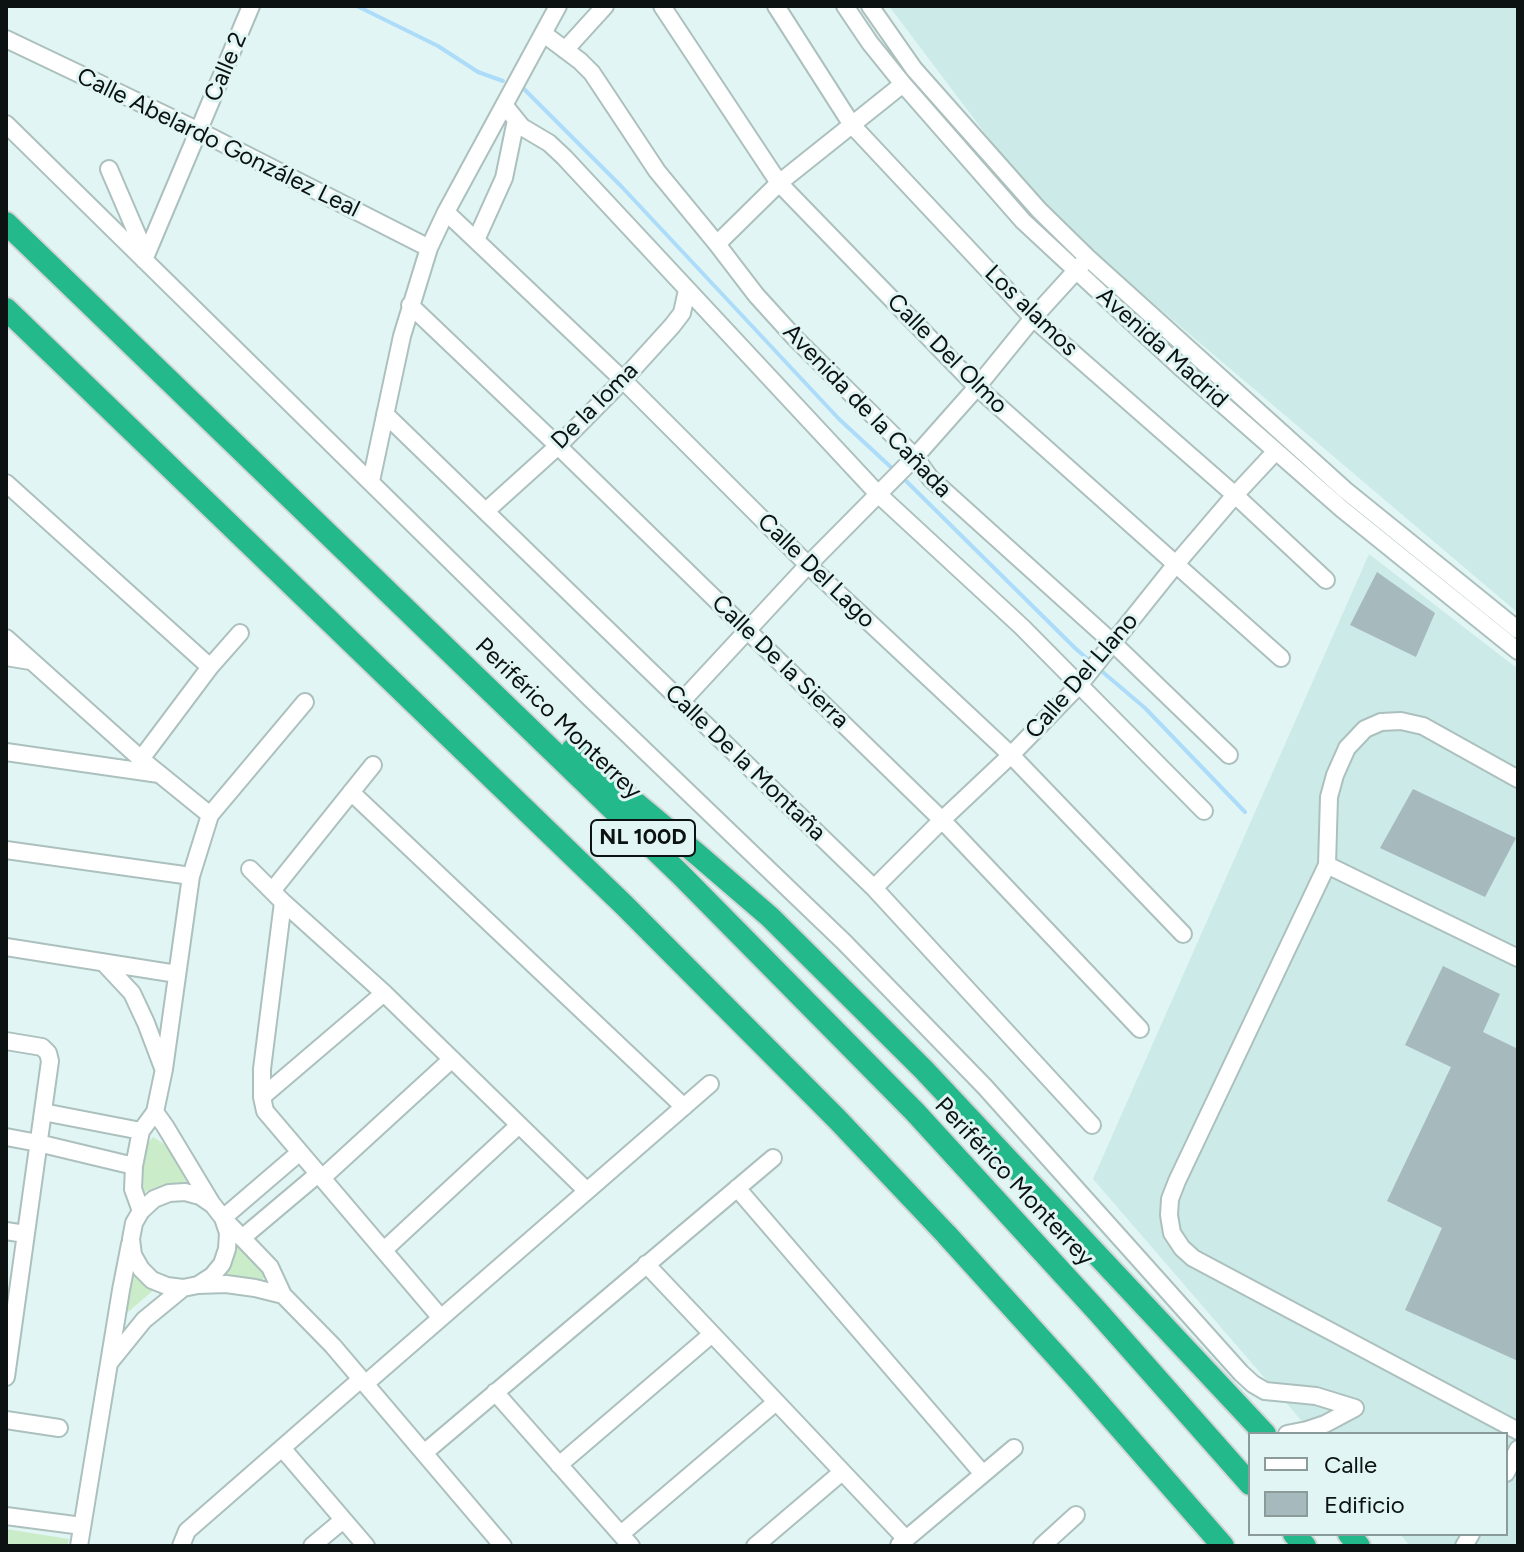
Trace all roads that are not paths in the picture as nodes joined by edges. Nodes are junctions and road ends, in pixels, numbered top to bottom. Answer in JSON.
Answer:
{"nodes":[{"id":1,"x":251,"y":6,"type":"edge"},
{"id":2,"x":558,"y":6,"type":"edge"},
{"id":3,"x":605,"y":6,"type":"edge"},
{"id":4,"x":662,"y":6,"type":"edge"},
{"id":5,"x":776,"y":6,"type":"edge"},
{"id":6,"x":845,"y":6,"type":"edge"},
{"id":7,"x":870,"y":6,"type":"edge"},
{"id":8,"x":544,"y":34,"type":"junction"},
{"id":9,"x":6,"y":39,"type":"edge"},
{"id":10,"x":565,"y":50,"type":"junction"},
{"id":11,"x":903,"y":84,"type":"junction"},
{"id":12,"x":505,"y":106,"type":"junction"},
{"id":13,"x":516,"y":120,"type":"junction"},
{"id":14,"x":6,"y":124,"type":"edge"},
{"id":15,"x":852,"y":125,"type":"junction"},
{"id":16,"x":199,"y":131,"type":"junction"},
{"id":17,"x":109,"y":169,"type":"dead end"},
{"id":18,"x":779,"y":183,"type":"junction"},
{"id":19,"x":446,"y":212,"type":"junction"},
{"id":20,"x":6,"y":223,"type":"edge"},
{"id":21,"x":476,"y":240,"type":"junction"},
{"id":22,"x":717,"y":244,"type":"junction"},
{"id":23,"x":429,"y":248,"type":"junction"},
{"id":24,"x":145,"y":257,"type":"junction"},
{"id":25,"x":1082,"y":264,"type":"junction"},
{"id":26,"x":687,"y":290,"type":"junction"},
{"id":27,"x":410,"y":305,"type":"junction"},
{"id":28,"x":6,"y":309,"type":"edge"},
{"id":29,"x":1033,"y":318,"type":"junction"},
{"id":30,"x":623,"y":380,"type":"junction"},
{"id":31,"x":977,"y":387,"type":"junction"},
{"id":32,"x":385,"y":414,"type":"junction"},
{"id":33,"x":558,"y":446,"type":"junction"},
{"id":34,"x":1276,"y":451,"type":"junction"},
{"id":35,"x":911,"y":461,"type":"junction"},
{"id":36,"x":371,"y":481,"type":"junction"},
{"id":37,"x":6,"y":483,"type":"edge"},
{"id":38,"x":881,"y":491,"type":"junction"},
{"id":39,"x":1235,"y":495,"type":"junction"},
{"id":40,"x":486,"y":511,"type":"junction"},
{"id":41,"x":1176,"y":564,"type":"junction"},
{"id":42,"x":808,"y":565,"type":"junction"},
{"id":43,"x":1326,"y":580,"type":"dead end"},
{"id":44,"x":748,"y":630,"type":"junction"},
{"id":45,"x":1518,"y":630,"type":"edge"},
{"id":46,"x":240,"y":633,"type":"dead end"},
{"id":47,"x":6,"y":638,"type":"edge"},
{"id":48,"x":1114,"y":644,"type":"junction"},
{"id":49,"x":1518,"y":651,"type":"edge"},
{"id":50,"x":6,"y":657,"type":"edge"},
{"id":51,"x":1281,"y":658,"type":"dead end"},
{"id":52,"x":30,"y":661,"type":"junction"},
{"id":53,"x":210,"y":667,"type":"junction"},
{"id":54,"x":1083,"y":681,"type":"junction"},
{"id":55,"x":682,"y":701,"type":"junction"},
{"id":56,"x":305,"y":702,"type":"dead end"},
{"id":57,"x":523,"y":720,"type":"junction"},
{"id":58,"x":6,"y":752,"type":"edge"},
{"id":59,"x":1011,"y":755,"type":"junction"},
{"id":60,"x":1229,"y":755,"type":"dead end"},
{"id":61,"x":141,"y":759,"type":"junction"},
{"id":62,"x":373,"y":765,"type":"dead end"},
{"id":63,"x":159,"y":774,"type":"junction"},
{"id":64,"x":1518,"y":779,"type":"edge"},
{"id":65,"x":351,"y":792,"type":"junction"},
{"id":66,"x":1204,"y":811,"type":"dead end"},
{"id":67,"x":210,"y":815,"type":"junction"},
{"id":68,"x":942,"y":820,"type":"junction"},
{"id":69,"x":6,"y":850,"type":"edge"},
{"id":70,"x":1327,"y":865,"type":"junction"},
{"id":71,"x":250,"y":869,"type":"dead end"},
{"id":72,"x":191,"y":876,"type":"junction"},
{"id":73,"x":874,"y":888,"type":"junction"},
{"id":74,"x":278,"y":897,"type":"junction"},
{"id":75,"x":1183,"y":934,"type":"dead end"},
{"id":76,"x":6,"y":947,"type":"edge"},
{"id":77,"x":1518,"y":958,"type":"edge"},
{"id":78,"x":103,"y":962,"type":"junction"},
{"id":79,"x":177,"y":974,"type":"junction"},
{"id":80,"x":384,"y":993,"type":"junction"},
{"id":81,"x":1140,"y":1029,"type":"dead end"},
{"id":82,"x":6,"y":1041,"type":"edge"},
{"id":83,"x":452,"y":1059,"type":"junction"},
{"id":84,"x":164,"y":1069,"type":"junction"},
{"id":85,"x":710,"y":1084,"type":"dead end"},
{"id":86,"x":262,"y":1097,"type":"junction"},
{"id":87,"x":684,"y":1107,"type":"junction"},
{"id":88,"x":43,"y":1112,"type":"junction"},
{"id":89,"x":155,"y":1112,"type":"junction"},
{"id":90,"x":519,"y":1125,"type":"junction"},
{"id":91,"x":1092,"y":1125,"type":"dead end"},
{"id":92,"x":141,"y":1131,"type":"junction"},
{"id":93,"x":6,"y":1137,"type":"edge"},
{"id":94,"x":38,"y":1143,"type":"junction"},
{"id":95,"x":300,"y":1152,"type":"junction"},
{"id":96,"x":773,"y":1158,"type":"dead end"},
{"id":97,"x":134,"y":1166,"type":"junction"},
{"id":98,"x":320,"y":1176,"type":"junction"},
{"id":99,"x":737,"y":1188,"type":"junction"},
{"id":100,"x":587,"y":1191,"type":"junction"},
{"id":101,"x":141,"y":1211,"type":"junction"},
{"id":102,"x":218,"y":1212,"type":"junction"},
{"id":103,"x":6,"y":1231,"type":"edge"},
{"id":104,"x":25,"y":1234,"type":"junction"},
{"id":105,"x":242,"y":1238,"type":"junction"},
{"id":106,"x":131,"y":1239,"type":"junction"},
{"id":107,"x":384,"y":1250,"type":"junction"},
{"id":108,"x":646,"y":1264,"type":"junction"},
{"id":109,"x":190,"y":1286,"type":"junction"},
{"id":110,"x":283,"y":1295,"type":"junction"},
{"id":111,"x":441,"y":1318,"type":"junction"},
{"id":112,"x":10,"y":1326,"type":"edge"},
{"id":113,"x":712,"y":1334,"type":"junction"},
{"id":114,"x":109,"y":1363,"type":"junction"},
{"id":115,"x":6,"y":1377,"type":"edge"},
{"id":116,"x":363,"y":1382,"type":"junction"},
{"id":117,"x":495,"y":1392,"type":"junction"},
{"id":118,"x":776,"y":1402,"type":"junction"},
{"id":119,"x":6,"y":1420,"type":"edge"},
{"id":120,"x":59,"y":1428,"type":"dead end"},
{"id":121,"x":1321,"y":1429,"type":"edge"},
{"id":122,"x":1262,"y":1431,"type":"edge"},
{"id":123,"x":1518,"y":1431,"type":"edge"},
{"id":124,"x":1297,"y":1432,"type":"edge"},
{"id":125,"x":282,"y":1448,"type":"junction"},
{"id":126,"x":1014,"y":1448,"type":"dead end"},
{"id":127,"x":1518,"y":1449,"type":"edge"},
{"id":128,"x":424,"y":1453,"type":"junction"},
{"id":129,"x":559,"y":1465,"type":"junction"},
{"id":130,"x":1508,"y":1469,"type":"edge"},
{"id":131,"x":842,"y":1472,"type":"junction"},
{"id":132,"x":983,"y":1474,"type":"junction"},
{"id":133,"x":1248,"y":1482,"type":"edge"},
{"id":134,"x":1076,"y":1515,"type":"dead end"},
{"id":135,"x":6,"y":1516,"type":"edge"},
{"id":136,"x":343,"y":1520,"type":"junction"},
{"id":137,"x":82,"y":1526,"type":"junction"},
{"id":138,"x":625,"y":1542,"type":"edge"},
{"id":139,"x":902,"y":1542,"type":"edge"},
{"id":140,"x":1045,"y":1545,"type":"edge"},
{"id":141,"x":79,"y":1546,"type":"edge"},
{"id":142,"x":181,"y":1546,"type":"edge"},
{"id":143,"x":312,"y":1546,"type":"edge"},
{"id":144,"x":366,"y":1546,"type":"edge"},
{"id":145,"x":503,"y":1546,"type":"edge"},
{"id":146,"x":755,"y":1546,"type":"edge"},
{"id":147,"x":1223,"y":1546,"type":"edge"}],
"edges":[{"from":1,"to":16,"type":"street","name":"Calle 2"},
{"from":2,"to":8,"type":"street"},
{"from":3,"to":10,"type":"street"},
{"from":4,"to":18,"type":"street","name":"Calle Del Olmo"},
{"from":5,"to":15,"type":"street","name":"Los alamos"},
{"from":6,"to":11,"type":"street","name":"Avenida Madrid"},
{"from":7,"to":25,"type":"street","name":"Avenida Madrid"},
{"from":8,"to":10,"type":"street","name":"Avenida de la Cañada"},
{"from":8,"to":12,"type":"street"},
{"from":9,"to":16,"type":"street","name":"Calle Abelardo González Leal"},
{"from":10,"to":22,"type":"street","name":"Avenida de la Cañada"},
{"from":11,"to":15,"type":"street"},
{"from":11,"to":25,"type":"street","name":"Avenida Madrid"},
{"from":12,"to":13,"type":"street","name":"Avenida de la Cañada"},
{"from":12,"to":19,"type":"street"},
{"from":13,"to":21,"type":"street"},
{"from":13,"to":26,"type":"street","name":"Avenida de la Cañada"},
{"from":14,"to":24,"type":"street"},
{"from":15,"to":18,"type":"street"},
{"from":15,"to":29,"type":"street","name":"Los alamos"},
{"from":16,"to":23,"type":"street","name":"Calle Abelardo González Leal"},
{"from":16,"to":24,"type":"street","name":"Calle 2"},
{"from":17,"to":24,"type":"street"},
{"from":18,"to":22,"type":"street"},
{"from":18,"to":31,"type":"street","name":"Calle Del Olmo"},
{"from":19,"to":21,"type":"street","name":"Calle Del Lago"},
{"from":19,"to":23,"type":"street"},
{"from":20,"to":57,"type":"highway","name":"Periférico Monterrey","number":"NL 100D"},
{"from":21,"to":30,"type":"street","name":"Calle Del Lago"},
{"from":22,"to":35,"type":"street","name":"Avenida de la Cañada"},
{"from":23,"to":27,"type":"street"},
{"from":24,"to":36,"type":"street"},
{"from":25,"to":29,"type":"street"},
{"from":25,"to":34,"type":"street","name":"Avenida Madrid"},
{"from":25,"to":45,"type":"street","name":"Avenida Madrid"},
{"from":26,"to":30,"type":"street","name":"De la loma"},
{"from":26,"to":38,"type":"street","name":"Avenida de la Cañada"},
{"from":27,"to":32,"type":"street"},
{"from":27,"to":33,"type":"street","name":"Calle De la Sierra"},
{"from":28,"to":147,"type":"highway","number":"NL 100D"},
{"from":29,"to":31,"type":"street"},
{"from":29,"to":39,"type":"street","name":"Los alamos"},
{"from":30,"to":33,"type":"street","name":"De la loma"},
{"from":30,"to":42,"type":"street","name":"Calle Del Lago"},
{"from":31,"to":35,"type":"street"},
{"from":31,"to":41,"type":"street","name":"Calle Del Olmo"},
{"from":32,"to":36,"type":"street"},
{"from":32,"to":40,"type":"street","name":"Calle De la Montaña"},
{"from":33,"to":40,"type":"street","name":"De la loma"},
{"from":33,"to":44,"type":"street","name":"Calle De la Sierra"},
{"from":34,"to":39,"type":"street","name":"Calle Del Llano"},
{"from":34,"to":49,"type":"street","name":"Avenida Madrid"},
{"from":35,"to":38,"type":"street"},
{"from":35,"to":48,"type":"street","name":"Avenida de la Cañada"},
{"from":36,"to":121,"type":"street"},
{"from":37,"to":53,"type":"street"},
{"from":38,"to":42,"type":"street"},
{"from":38,"to":54,"type":"street","name":"Avenida de la Cañada"},
{"from":39,"to":41,"type":"street","name":"Calle Del Llano"},
{"from":39,"to":43,"type":"street","name":"Los alamos"},
{"from":40,"to":55,"type":"street","name":"Calle De la Montaña"},
{"from":41,"to":48,"type":"street","name":"Calle Del Llano"},
{"from":41,"to":51,"type":"street","name":"Calle Del Olmo"},
{"from":42,"to":44,"type":"street"},
{"from":42,"to":59,"type":"street","name":"Calle Del Lago"},
{"from":44,"to":55,"type":"street"},
{"from":44,"to":68,"type":"street","name":"Calle De la Sierra"},
{"from":46,"to":53,"type":"street"},
{"from":47,"to":52,"type":"street"},
{"from":48,"to":54,"type":"street","name":"Calle Del Llano"},
{"from":48,"to":60,"type":"street","name":"Avenida de la Cañada"},
{"from":50,"to":52,"type":"street"},
{"from":52,"to":61,"type":"street"},
{"from":53,"to":61,"type":"street"},
{"from":54,"to":59,"type":"street","name":"Calle Del Llano"},
{"from":54,"to":66,"type":"street","name":"Avenida de la Cañada"},
{"from":55,"to":73,"type":"street","name":"Calle De la Montaña"},
{"from":56,"to":67,"type":"street"},
{"from":57,"to":122,"type":"highway"},
{"from":57,"to":133,"type":"highway","name":"Periférico Monterrey","number":"NL 100D"},
{"from":58,"to":63,"type":"street"},
{"from":59,"to":68,"type":"street","name":"Calle Del Llano"},
{"from":59,"to":75,"type":"street","name":"Calle Del Lago"},
{"from":61,"to":63,"type":"street"},
{"from":62,"to":65,"type":"street"},
{"from":63,"to":67,"type":"street"},
{"from":64,"to":70,"type":"street"},
{"from":65,"to":74,"type":"street"},
{"from":65,"to":87,"type":"street"},
{"from":67,"to":72,"type":"street"},
{"from":68,"to":73,"type":"street","name":"Calle Del Llano"},
{"from":68,"to":81,"type":"street","name":"Calle De la Sierra"},
{"from":69,"to":72,"type":"street"},
{"from":70,"to":77,"type":"street"},
{"from":70,"to":123,"type":"street"},
{"from":71,"to":74,"type":"street"},
{"from":72,"to":79,"type":"street"},
{"from":73,"to":91,"type":"street","name":"Calle De la Montaña"},
{"from":74,"to":80,"type":"street"},
{"from":74,"to":86,"type":"street"},
{"from":76,"to":78,"type":"street"},
{"from":78,"to":79,"type":"street"},
{"from":78,"to":84,"type":"street"},
{"from":79,"to":84,"type":"street"},
{"from":80,"to":83,"type":"street"},
{"from":80,"to":86,"type":"street"},
{"from":82,"to":88,"type":"street"},
{"from":83,"to":90,"type":"street"},
{"from":83,"to":98,"type":"street"},
{"from":84,"to":89,"type":"street"},
{"from":85,"to":87,"type":"street"},
{"from":86,"to":95,"type":"street"},
{"from":87,"to":100,"type":"street"},
{"from":88,"to":92,"type":"street"},
{"from":88,"to":94,"type":"street"},
{"from":89,"to":92,"type":"street"},
{"from":89,"to":102,"type":"street"},
{"from":90,"to":100,"type":"street"},
{"from":90,"to":107,"type":"street"},
{"from":92,"to":97,"type":"street"},
{"from":93,"to":94,"type":"street"},
{"from":94,"to":97,"type":"street"},
{"from":94,"to":104,"type":"street"},
{"from":95,"to":98,"type":"street"},
{"from":95,"to":102,"type":"street"},
{"from":96,"to":99,"type":"street"},
{"from":97,"to":101,"type":"street"},
{"from":98,"to":105,"type":"street"},
{"from":98,"to":107,"type":"street"},
{"from":99,"to":108,"type":"street"},
{"from":99,"to":132,"type":"street"},
{"from":100,"to":111,"type":"street"},
{"from":101,"to":102,"type":"street"},
{"from":101,"to":106,"type":"street"},
{"from":102,"to":105,"type":"street"},
{"from":102,"to":109,"type":"street"},
{"from":103,"to":104,"type":"street"},
{"from":104,"to":112,"type":"street"},
{"from":105,"to":110,"type":"street"},
{"from":106,"to":109,"type":"street"},
{"from":106,"to":114,"type":"street"},
{"from":107,"to":111,"type":"street"},
{"from":108,"to":113,"type":"street"},
{"from":108,"to":117,"type":"street"},
{"from":109,"to":110,"type":"street"},
{"from":109,"to":114,"type":"street"},
{"from":110,"to":116,"type":"street"},
{"from":111,"to":116,"type":"street"},
{"from":112,"to":115,"type":"street"},
{"from":113,"to":118,"type":"street"},
{"from":113,"to":129,"type":"street"},
{"from":114,"to":137,"type":"street"},
{"from":116,"to":125,"type":"street"},
{"from":116,"to":128,"type":"street"},
{"from":117,"to":128,"type":"street"},
{"from":117,"to":129,"type":"street"},
{"from":118,"to":131,"type":"street"},
{"from":118,"to":138,"type":"street"},
{"from":119,"to":120,"type":"street"},
{"from":121,"to":124,"type":"street"},
{"from":125,"to":136,"type":"street"},
{"from":125,"to":142,"type":"street"},
{"from":126,"to":132,"type":"street"},
{"from":127,"to":130,"type":"street"},
{"from":128,"to":145,"type":"street"},
{"from":129,"to":138,"type":"street"},
{"from":131,"to":139,"type":"street"},
{"from":131,"to":146,"type":"street"},
{"from":132,"to":139,"type":"street"},
{"from":134,"to":140,"type":"street"},
{"from":135,"to":137,"type":"street"},
{"from":136,"to":143,"type":"street"},
{"from":136,"to":144,"type":"street"},
{"from":137,"to":141,"type":"street"}]}
